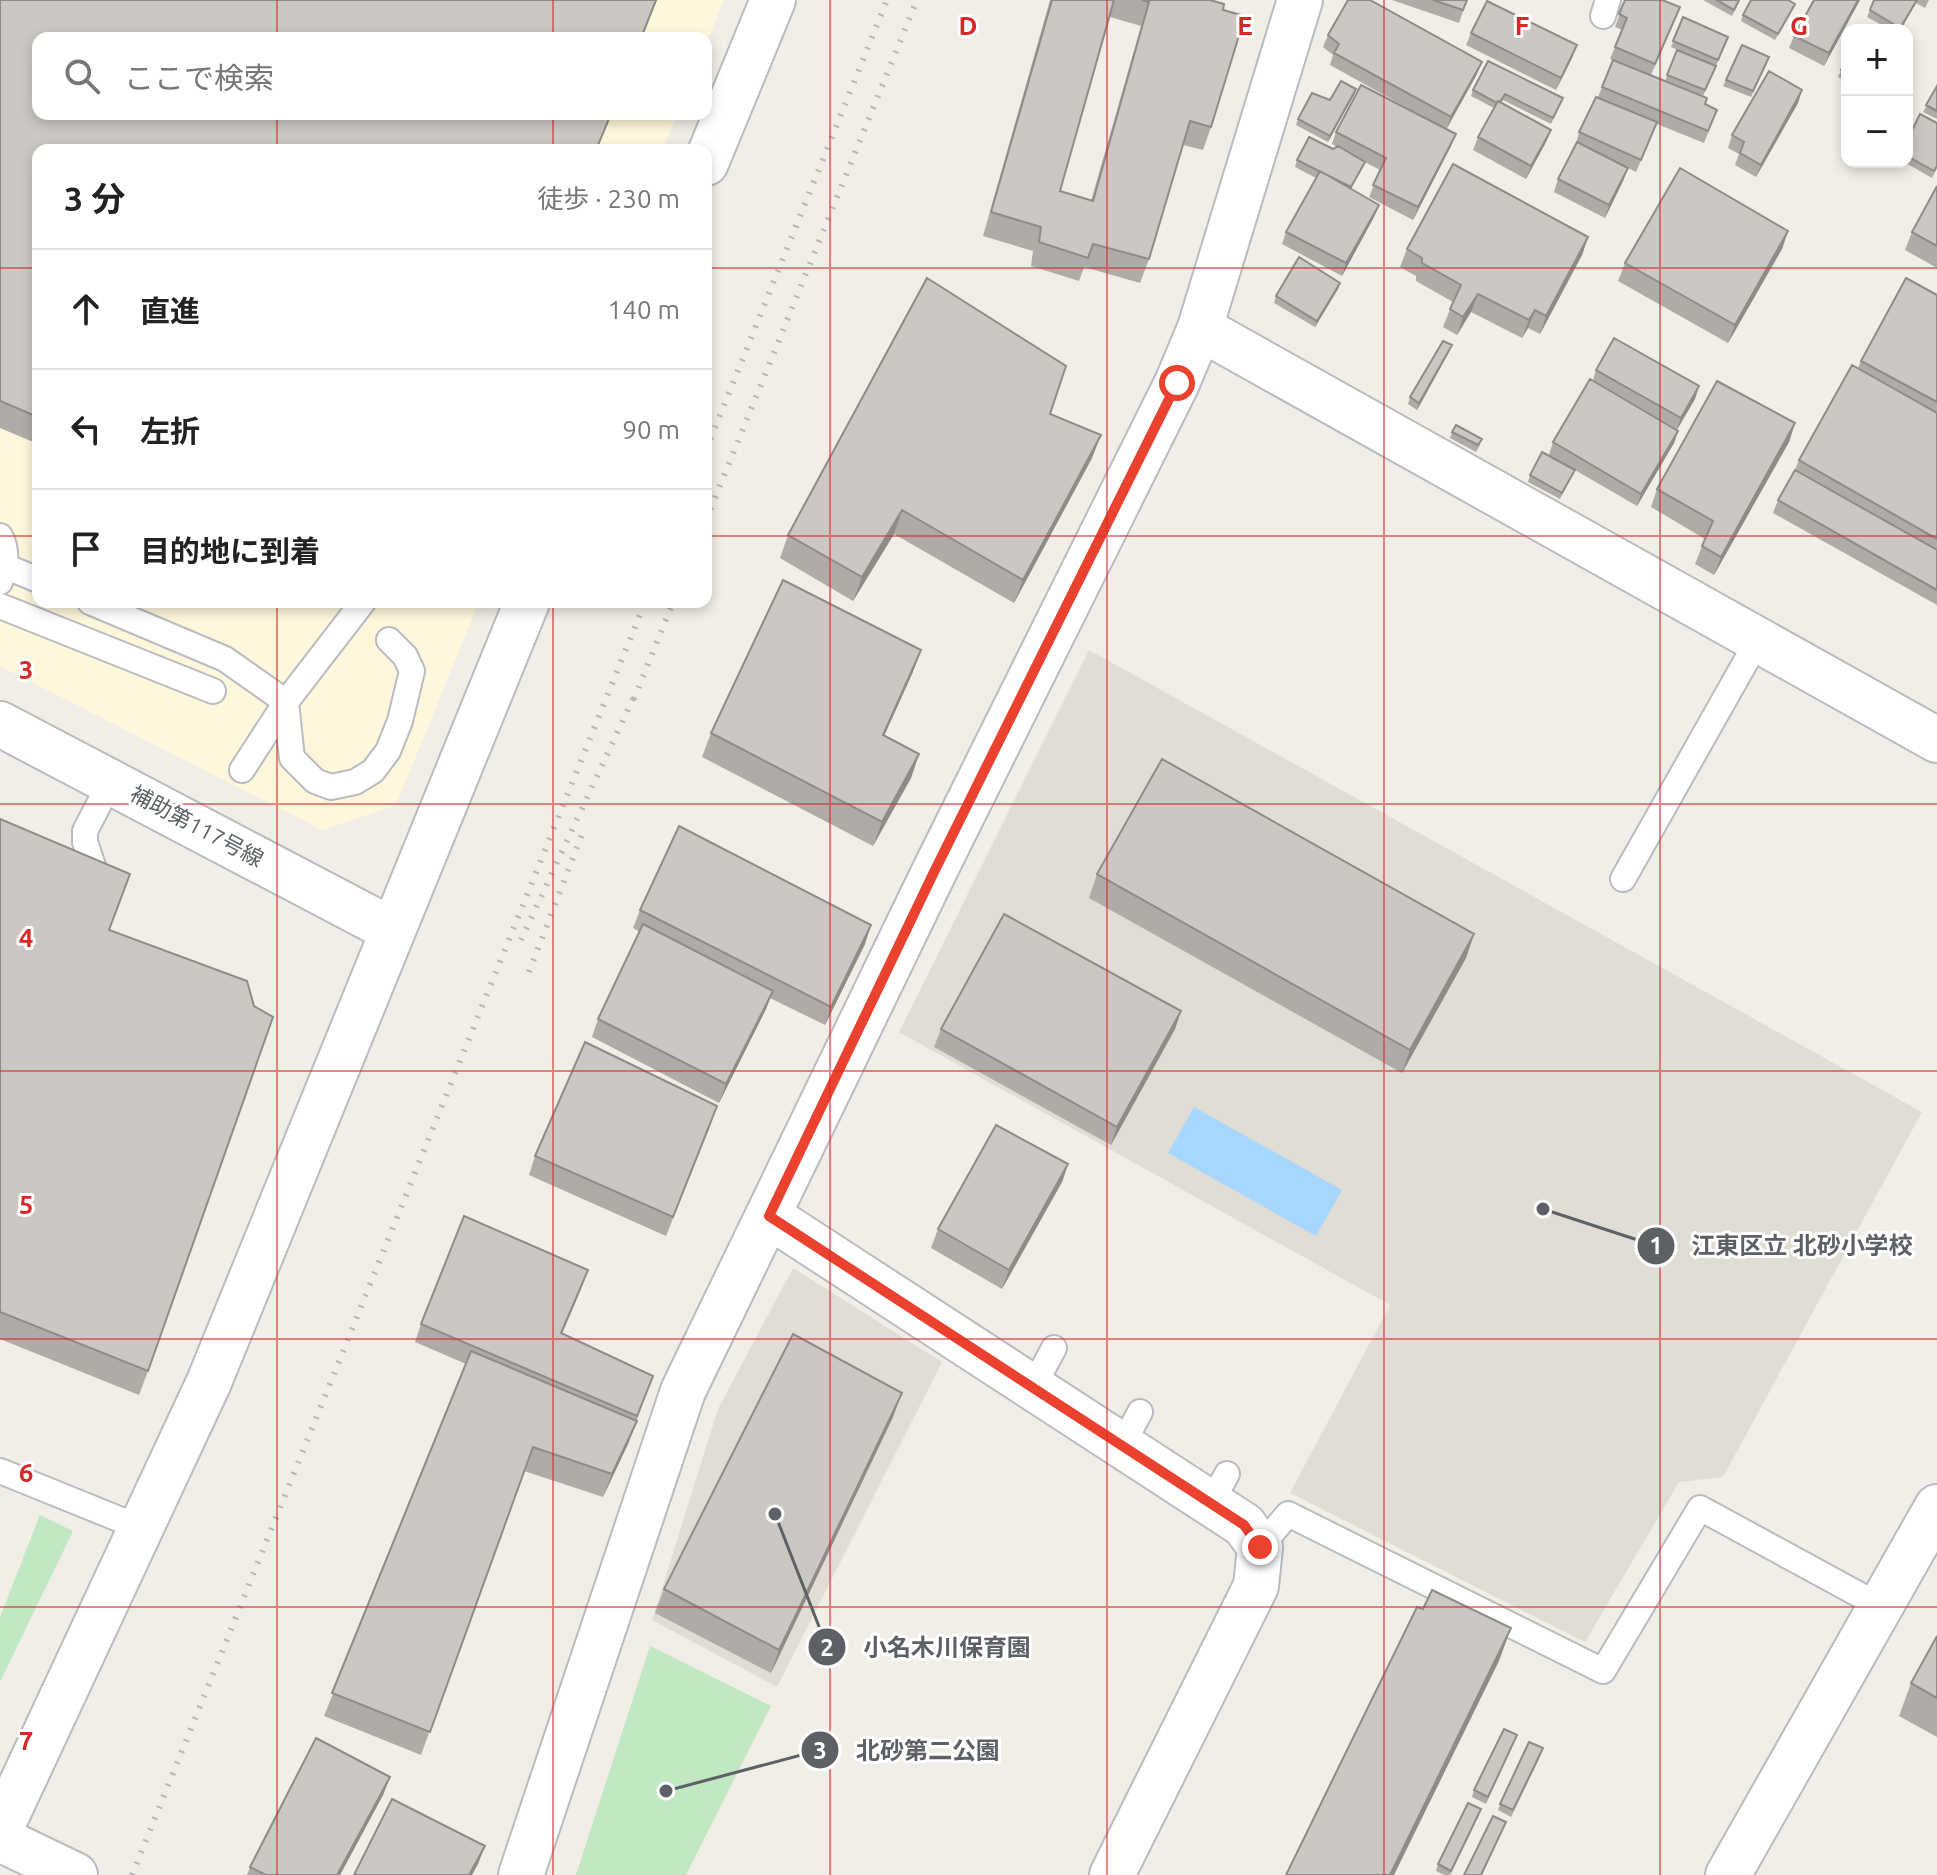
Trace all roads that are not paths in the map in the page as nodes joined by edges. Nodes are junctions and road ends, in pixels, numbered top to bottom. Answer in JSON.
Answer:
{"nodes":[{"id":1,"x":773,"y":0,"type":"edge"},
{"id":2,"x":1300,"y":0,"type":"edge"},
{"id":3,"x":712,"y":148,"type":"edge"},
{"id":4,"x":1200,"y":328,"type":"junction"},
{"id":5,"x":0,"y":536,"type":"edge"},
{"id":6,"x":1,"y":571,"type":"edge"},
{"id":7,"x":32,"y":579,"type":"edge"},
{"id":8,"x":0,"y":606,"type":"edge"},
{"id":9,"x":104,"y":608,"type":"edge"},
{"id":10,"x":358,"y":608,"type":"edge"},
{"id":11,"x":525,"y":608,"type":"edge"},
{"id":12,"x":389,"y":640,"type":"dead end"},
{"id":13,"x":1758,"y":640,"type":"junction"},
{"id":14,"x":213,"y":691,"type":"dead end"},
{"id":15,"x":286,"y":702,"type":"junction"},
{"id":16,"x":0,"y":724,"type":"edge"},
{"id":17,"x":1937,"y":740,"type":"edge"},
{"id":18,"x":242,"y":770,"type":"dead end"},
{"id":19,"x":111,"y":781,"type":"junction"},
{"id":20,"x":97,"y":878,"type":"edge"},
{"id":21,"x":1623,"y":879,"type":"dead end"},
{"id":22,"x":392,"y":930,"type":"junction"},
{"id":23,"x":769,"y":1216,"type":"junction"},
{"id":24,"x":1054,"y":1348,"type":"dead end"},
{"id":25,"x":1033,"y":1387,"type":"junction"},
{"id":26,"x":0,"y":1471,"type":"edge"},
{"id":27,"x":1937,"y":1507,"type":"edge"},
{"id":28,"x":141,"y":1528,"type":"junction"},
{"id":29,"x":1260,"y":1547,"type":"junction"},
{"id":30,"x":1880,"y":1606,"type":"junction"},
{"id":31,"x":0,"y":1830,"type":"edge"},
{"id":32,"x":0,"y":1839,"type":"edge"},
{"id":33,"x":75,"y":1875,"type":"edge"},
{"id":34,"x":521,"y":1875,"type":"edge"},
{"id":35,"x":1112,"y":1875,"type":"edge"},
{"id":36,"x":1728,"y":1875,"type":"edge"}],
"edges":[{"from":1,"to":3,"type":"street"},
{"from":2,"to":4,"type":"street"},
{"from":4,"to":13,"type":"street"},
{"from":4,"to":23,"type":"street"},
{"from":5,"to":6,"type":"lane"},
{"from":6,"to":7,"type":"lane"},
{"from":8,"to":14,"type":"lane"},
{"from":9,"to":15,"type":"lane"},
{"from":10,"to":15,"type":"lane"},
{"from":11,"to":22,"type":"street"},
{"from":12,"to":15,"type":"lane"},
{"from":13,"to":17,"type":"street"},
{"from":13,"to":21,"type":"lane"},
{"from":15,"to":18,"type":"lane"},
{"from":16,"to":19,"type":"street","name":"補助第117号線"},
{"from":19,"to":20,"type":"lane"},
{"from":19,"to":22,"type":"street","name":"補助第117号線"},
{"from":22,"to":28,"type":"street"},
{"from":23,"to":25,"type":"street"},
{"from":23,"to":34,"type":"street"},
{"from":24,"to":25,"type":"lane"},
{"from":25,"to":29,"type":"street"},
{"from":26,"to":28,"type":"lane"},
{"from":27,"to":30,"type":"street"},
{"from":28,"to":31,"type":"street"},
{"from":29,"to":30,"type":"lane"},
{"from":29,"to":35,"type":"street"},
{"from":30,"to":36,"type":"street"},
{"from":32,"to":33,"type":"street"}]}
